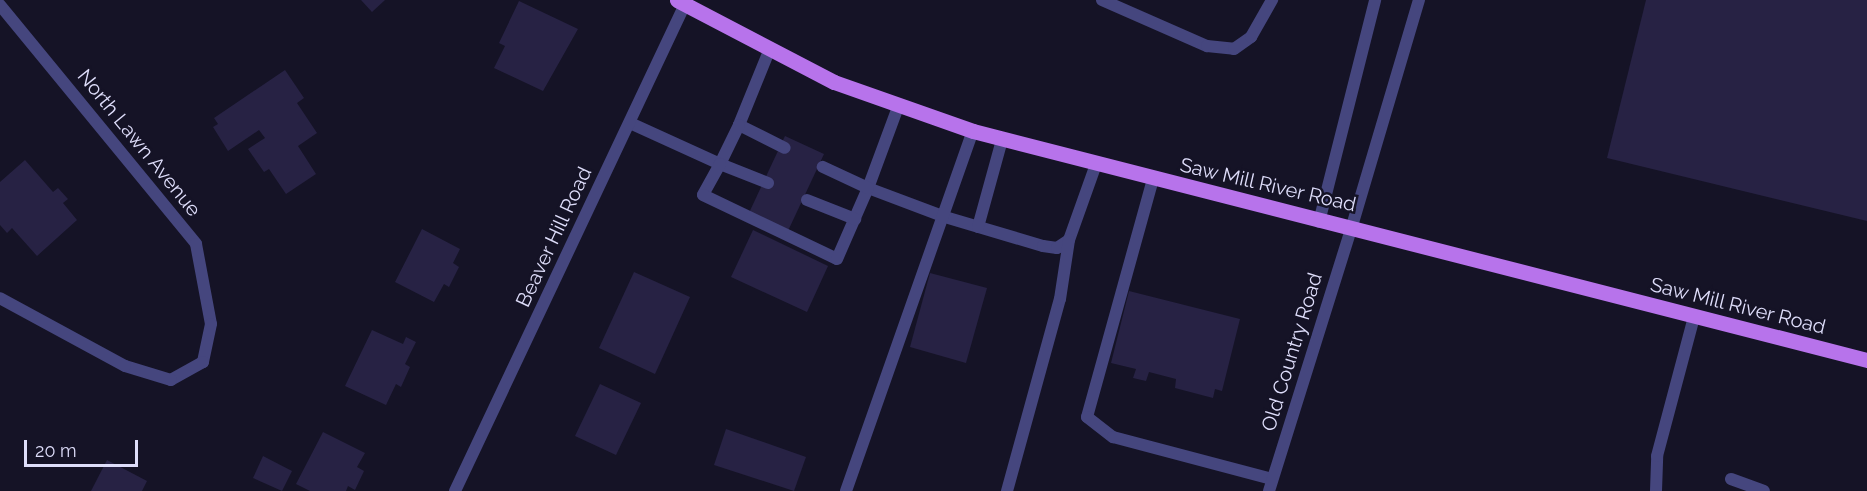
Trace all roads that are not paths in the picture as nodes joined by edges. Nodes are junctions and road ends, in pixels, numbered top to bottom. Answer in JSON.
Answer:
{"nodes":[{"id":1,"x":1102,"y":0,"type":"edge"},
{"id":2,"x":1272,"y":0,"type":"edge"},
{"id":3,"x":1374,"y":0,"type":"edge"},
{"id":4,"x":1419,"y":0,"type":"edge"},
{"id":5,"x":683,"y":2,"type":"edge"},
{"id":6,"x":0,"y":5,"type":"edge"},
{"id":7,"x":769,"y":51,"type":"junction"},
{"id":8,"x":898,"y":107,"type":"junction"},
{"id":9,"x":630,"y":123,"type":"junction"},
{"id":10,"x":739,"y":125,"type":"junction"},
{"id":11,"x":973,"y":131,"type":"junction"},
{"id":12,"x":1002,"y":140,"type":"junction"},
{"id":13,"x":785,"y":148,"type":"dead end"},
{"id":14,"x":720,"y":164,"type":"junction"},
{"id":15,"x":1096,"y":164,"type":"junction"},
{"id":16,"x":823,"y":166,"type":"dead end"},
{"id":17,"x":1153,"y":179,"type":"junction"},
{"id":18,"x":768,"y":183,"type":"dead end"},
{"id":19,"x":868,"y":188,"type":"junction"},
{"id":20,"x":807,"y":200,"type":"dead end"},
{"id":21,"x":945,"y":217,"type":"junction"},
{"id":22,"x":855,"y":219,"type":"junction"},
{"id":23,"x":1319,"y":222,"type":"junction"},
{"id":24,"x":1352,"y":225,"type":"junction"},
{"id":25,"x":978,"y":227,"type":"junction"},
{"id":26,"x":1069,"y":240,"type":"junction"},
{"id":27,"x":0,"y":298,"type":"edge"},
{"id":28,"x":1694,"y":317,"type":"junction"},
{"id":29,"x":1867,"y":360,"type":"edge"},
{"id":30,"x":1731,"y":479,"type":"dead end"},
{"id":31,"x":1271,"y":485,"type":"edge"},
{"id":32,"x":455,"y":491,"type":"edge"},
{"id":33,"x":846,"y":491,"type":"edge"},
{"id":34,"x":1007,"y":491,"type":"edge"},
{"id":35,"x":1656,"y":491,"type":"edge"},
{"id":36,"x":1764,"y":491,"type":"edge"}],
"edges":[{"from":1,"to":2,"type":"street"},
{"from":3,"to":23,"type":"street"},
{"from":4,"to":24,"type":"street","name":"Old Country Road"},
{"from":5,"to":7,"type":"main road","name":"Saw Mill River Road"},
{"from":5,"to":9,"type":"street","name":"Beaver Hill Road"},
{"from":6,"to":27,"type":"street","name":"North Lawn Avenue"},
{"from":7,"to":8,"type":"main road","name":"Saw Mill River Road"},
{"from":7,"to":10,"type":"street"},
{"from":8,"to":11,"type":"main road","name":"Saw Mill River Road"},
{"from":8,"to":19,"type":"street"},
{"from":9,"to":14,"type":"street"},
{"from":9,"to":32,"type":"street","name":"Beaver Hill Road"},
{"from":10,"to":13,"type":"street"},
{"from":10,"to":14,"type":"street"},
{"from":11,"to":12,"type":"main road","name":"Saw Mill River Road"},
{"from":11,"to":21,"type":"street"},
{"from":12,"to":15,"type":"main road","name":"Saw Mill River Road"},
{"from":12,"to":25,"type":"street"},
{"from":14,"to":18,"type":"street"},
{"from":14,"to":22,"type":"street"},
{"from":15,"to":17,"type":"main road","name":"Saw Mill River Road"},
{"from":15,"to":26,"type":"street"},
{"from":16,"to":19,"type":"street"},
{"from":17,"to":23,"type":"main road","name":"Saw Mill River Road"},
{"from":17,"to":31,"type":"street"},
{"from":19,"to":21,"type":"street"},
{"from":19,"to":22,"type":"street"},
{"from":20,"to":22,"type":"street"},
{"from":21,"to":25,"type":"street"},
{"from":21,"to":33,"type":"street"},
{"from":23,"to":24,"type":"main road","name":"Saw Mill River Road"},
{"from":24,"to":28,"type":"main road","name":"Saw Mill River Road"},
{"from":24,"to":31,"type":"street","name":"Old Country Road"},
{"from":25,"to":26,"type":"street"},
{"from":26,"to":34,"type":"street"},
{"from":28,"to":29,"type":"main road","name":"Saw Mill River Road"},
{"from":28,"to":35,"type":"street"},
{"from":30,"to":36,"type":"street"}]}
